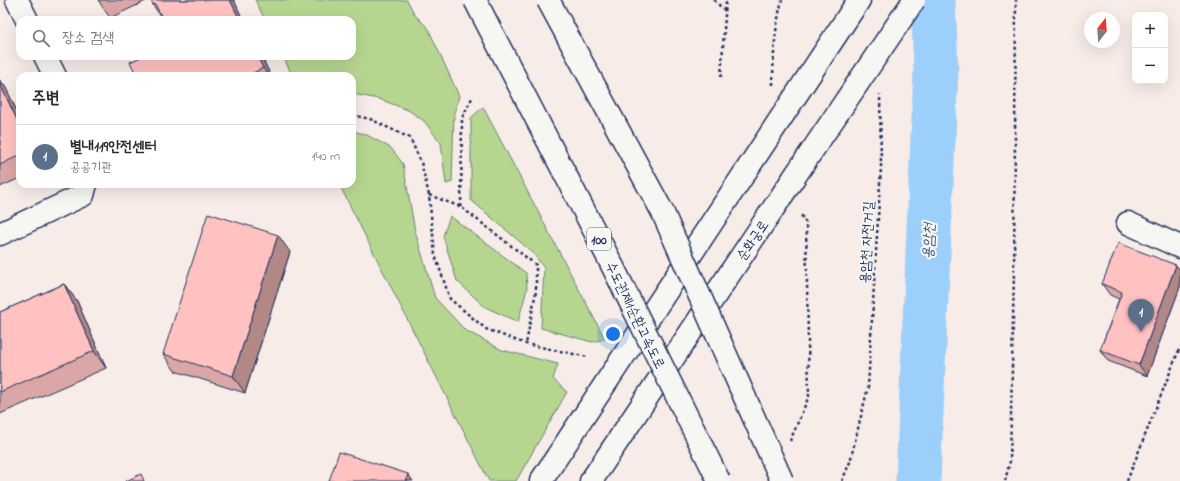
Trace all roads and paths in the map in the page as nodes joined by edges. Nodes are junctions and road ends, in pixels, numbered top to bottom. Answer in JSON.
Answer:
{"nodes":[{"id":1,"x":17,"y":0,"type":"edge"},
{"id":2,"x":475,"y":0,"type":"edge"},
{"id":3,"x":548,"y":0,"type":"edge"},
{"id":4,"x":714,"y":0,"type":"edge"},
{"id":5,"x":726,"y":0,"type":"edge"},
{"id":6,"x":782,"y":0,"type":"edge"},
{"id":7,"x":859,"y":0,"type":"edge"},
{"id":8,"x":914,"y":0,"type":"edge"},
{"id":9,"x":1016,"y":0,"type":"edge"},
{"id":10,"x":726,"y":12,"type":"junction"},
{"id":11,"x":25,"y":16,"type":"edge"},
{"id":12,"x":47,"y":60,"type":"edge"},
{"id":13,"x":53,"y":72,"type":"edge"},
{"id":14,"x":721,"y":77,"type":"dead end"},
{"id":15,"x":773,"y":86,"type":"dead end"},
{"id":16,"x":880,"y":87,"type":"dead end"},
{"id":17,"x":473,"y":96,"type":"dead end"},
{"id":18,"x":356,"y":117,"type":"edge"},
{"id":19,"x":85,"y":188,"type":"edge"},
{"id":20,"x":429,"y":195,"type":"junction"},
{"id":21,"x":461,"y":207,"type":"junction"},
{"id":22,"x":800,"y":213,"type":"dead end"},
{"id":23,"x":1128,"y":223,"type":"dead end"},
{"id":24,"x":0,"y":234,"type":"edge"},
{"id":25,"x":1180,"y":247,"type":"edge"},
{"id":26,"x":526,"y":344,"type":"junction"},
{"id":27,"x":1180,"y":348,"type":"edge"},
{"id":28,"x":588,"y":357,"type":"dead end"},
{"id":29,"x":788,"y":446,"type":"dead end"},
{"id":30,"x":541,"y":481,"type":"edge"},
{"id":31,"x":591,"y":481,"type":"edge"},
{"id":32,"x":719,"y":481,"type":"edge"},
{"id":33,"x":782,"y":481,"type":"edge"},
{"id":34,"x":842,"y":481,"type":"edge"},
{"id":35,"x":1005,"y":481,"type":"edge"},
{"id":36,"x":1126,"y":481,"type":"edge"}],
"edges":[{"from":1,"to":11,"type":"main road"},
{"from":2,"to":32,"type":"main road","name":"수도권제1순환고속도로","number":"100","bridge":true},
{"from":3,"to":33,"type":"main road","bridge":true},
{"from":4,"to":10,"type":"path"},
{"from":5,"to":10,"type":"path"},
{"from":6,"to":15,"type":"path"},
{"from":7,"to":30,"type":"main road"},
{"from":8,"to":31,"type":"main road","name":"순화궁로","bridge":true},
{"from":9,"to":35,"type":"path"},
{"from":10,"to":14,"type":"path"},
{"from":12,"to":13,"type":"main road"},
{"from":16,"to":34,"type":"path","name":"용암천 자전거길"},
{"from":17,"to":21,"type":"path"},
{"from":18,"to":20,"type":"path"},
{"from":19,"to":24,"type":"main road"},
{"from":20,"to":21,"type":"path"},
{"from":20,"to":26,"type":"path"},
{"from":21,"to":26,"type":"path"},
{"from":22,"to":29,"type":"path"},
{"from":23,"to":25,"type":"main road"},
{"from":26,"to":28,"type":"path"},
{"from":27,"to":36,"type":"path"}]}
